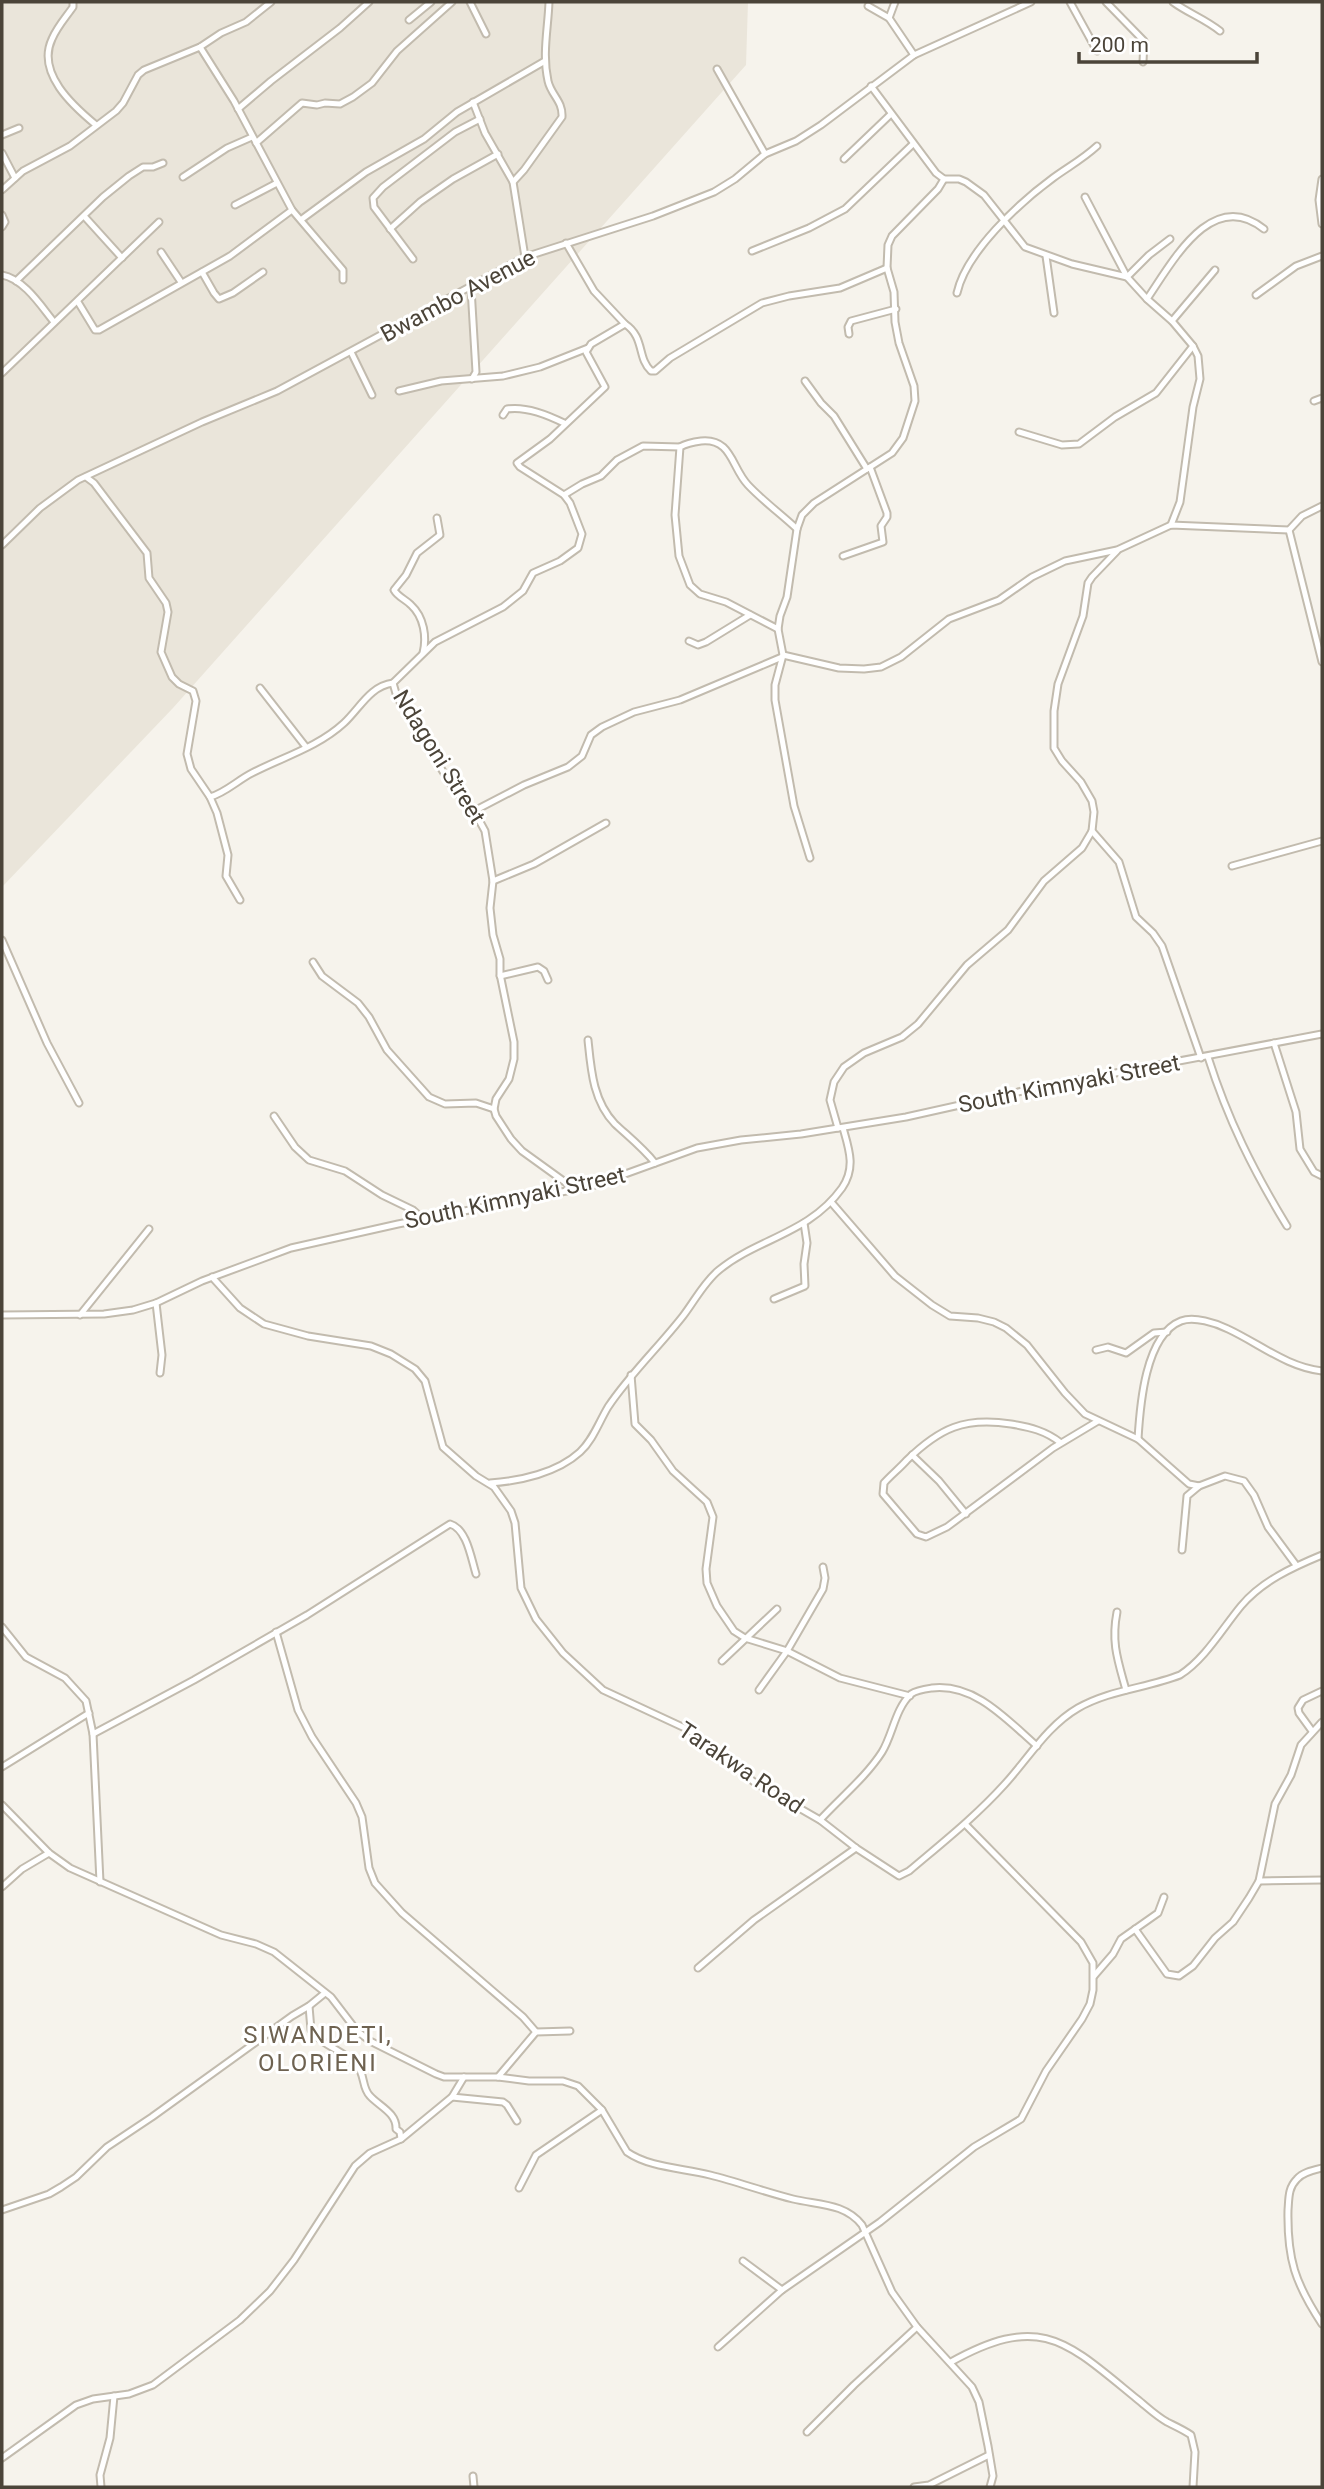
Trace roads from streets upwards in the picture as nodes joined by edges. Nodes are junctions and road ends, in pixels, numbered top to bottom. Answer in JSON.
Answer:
{"nodes":[{"id":1,"x":73,"y":2,"type":"edge"},
{"id":2,"x":271,"y":2,"type":"edge"},
{"id":3,"x":369,"y":2,"type":"edge"},
{"id":4,"x":431,"y":2,"type":"edge"},
{"id":5,"x":452,"y":2,"type":"edge"},
{"id":6,"x":470,"y":2,"type":"edge"},
{"id":7,"x":549,"y":2,"type":"edge"},
{"id":8,"x":895,"y":2,"type":"edge"},
{"id":9,"x":1031,"y":2,"type":"edge"},
{"id":10,"x":1070,"y":2,"type":"edge"},
{"id":11,"x":1106,"y":2,"type":"edge"},
{"id":12,"x":1172,"y":2,"type":"edge"},
{"id":13,"x":868,"y":6,"type":"dead end"},
{"id":14,"x":889,"y":18,"type":"junction"},
{"id":15,"x":410,"y":20,"type":"dead end"},
{"id":16,"x":1220,"y":31,"type":"dead end"},
{"id":17,"x":486,"y":34,"type":"dead end"},
{"id":18,"x":200,"y":47,"type":"junction"},
{"id":19,"x":1097,"y":51,"type":"dead end"},
{"id":20,"x":914,"y":55,"type":"junction"},
{"id":21,"x":545,"y":61,"type":"junction"},
{"id":22,"x":1143,"y":62,"type":"dead end"},
{"id":23,"x":717,"y":69,"type":"dead end"},
{"id":24,"x":871,"y":86,"type":"junction"},
{"id":25,"x":473,"y":102,"type":"junction"},
{"id":26,"x":238,"y":109,"type":"junction"},
{"id":27,"x":891,"y":114,"type":"junction"},
{"id":28,"x":480,"y":119,"type":"junction"},
{"id":29,"x":96,"y":125,"type":"junction"},
{"id":30,"x":19,"y":128,"type":"dead end"},
{"id":31,"x":2,"y":135,"type":"edge"},
{"id":32,"x":254,"y":140,"type":"junction"},
{"id":33,"x":913,"y":144,"type":"junction"},
{"id":34,"x":1097,"y":146,"type":"dead end"},
{"id":35,"x":2,"y":153,"type":"edge"},
{"id":36,"x":498,"y":154,"type":"junction"},
{"id":37,"x":765,"y":154,"type":"junction"},
{"id":38,"x":844,"y":159,"type":"dead end"},
{"id":39,"x":163,"y":163,"type":"dead end"},
{"id":40,"x":183,"y":177,"type":"dead end"},
{"id":41,"x":15,"y":178,"type":"junction"},
{"id":42,"x":944,"y":179,"type":"junction"},
{"id":43,"x":1322,"y":179,"type":"edge"},
{"id":44,"x":513,"y":182,"type":"junction"},
{"id":45,"x":277,"y":183,"type":"junction"},
{"id":46,"x":2,"y":190,"type":"edge"},
{"id":47,"x":1085,"y":197,"type":"dead end"},
{"id":48,"x":235,"y":205,"type":"dead end"},
{"id":49,"x":292,"y":210,"type":"junction"},
{"id":50,"x":2,"y":215,"type":"edge"},
{"id":51,"x":84,"y":216,"type":"junction"},
{"id":52,"x":302,"y":219,"type":"junction"},
{"id":53,"x":1004,"y":221,"type":"junction"},
{"id":54,"x":159,"y":222,"type":"dead end"},
{"id":55,"x":1322,"y":224,"type":"edge"},
{"id":56,"x":2,"y":227,"type":"edge"},
{"id":57,"x":390,"y":229,"type":"junction"},
{"id":58,"x":1264,"y":229,"type":"dead end"},
{"id":59,"x":1170,"y":239,"type":"dead end"},
{"id":60,"x":566,"y":243,"type":"junction"},
{"id":61,"x":752,"y":251,"type":"dead end"},
{"id":62,"x":161,"y":253,"type":"dead end"},
{"id":63,"x":1046,"y":256,"type":"junction"},
{"id":64,"x":1322,"y":256,"type":"edge"},
{"id":65,"x":525,"y":257,"type":"junction"},
{"id":66,"x":122,"y":258,"type":"junction"},
{"id":67,"x":413,"y":259,"type":"dead end"},
{"id":68,"x":887,"y":268,"type":"junction"},
{"id":69,"x":1215,"y":270,"type":"dead end"},
{"id":70,"x":202,"y":272,"type":"junction"},
{"id":71,"x":262,"y":272,"type":"dead end"},
{"id":72,"x":2,"y":275,"type":"edge"},
{"id":73,"x":1128,"y":277,"type":"junction"},
{"id":74,"x":343,"y":280,"type":"dead end"},
{"id":75,"x":16,"y":281,"type":"junction"},
{"id":76,"x":181,"y":282,"type":"junction"},
{"id":77,"x":471,"y":288,"type":"junction"},
{"id":78,"x":957,"y":293,"type":"dead end"},
{"id":79,"x":1256,"y":295,"type":"dead end"},
{"id":80,"x":1147,"y":299,"type":"junction"},
{"id":81,"x":78,"y":302,"type":"junction"},
{"id":82,"x":896,"y":309,"type":"junction"},
{"id":83,"x":1054,"y":313,"type":"dead end"},
{"id":84,"x":1172,"y":321,"type":"junction"},
{"id":85,"x":54,"y":322,"type":"junction"},
{"id":86,"x":625,"y":324,"type":"junction"},
{"id":87,"x":849,"y":334,"type":"dead end"},
{"id":88,"x":1193,"y":346,"type":"junction"},
{"id":89,"x":587,"y":348,"type":"junction"},
{"id":90,"x":351,"y":352,"type":"junction"},
{"id":91,"x":2,"y":373,"type":"edge"},
{"id":92,"x":472,"y":379,"type":"junction"},
{"id":93,"x":805,"y":381,"type":"dead end"},
{"id":94,"x":400,"y":391,"type":"dead end"},
{"id":95,"x":372,"y":395,"type":"dead end"},
{"id":96,"x":1322,"y":398,"type":"edge"},
{"id":97,"x":1314,"y":401,"type":"dead end"},
{"id":98,"x":503,"y":415,"type":"dead end"},
{"id":99,"x":564,"y":423,"type":"junction"},
{"id":100,"x":1019,"y":432,"type":"dead end"},
{"id":101,"x":680,"y":447,"type":"junction"},
{"id":102,"x":869,"y":468,"type":"junction"},
{"id":103,"x":86,"y":477,"type":"junction"},
{"id":104,"x":564,"y":495,"type":"junction"},
{"id":105,"x":1322,"y":506,"type":"edge"},
{"id":106,"x":437,"y":518,"type":"dead end"},
{"id":107,"x":1171,"y":525,"type":"junction"},
{"id":108,"x":797,"y":528,"type":"junction"},
{"id":109,"x":1289,"y":530,"type":"junction"},
{"id":110,"x":2,"y":545,"type":"edge"},
{"id":111,"x":1117,"y":551,"type":"junction"},
{"id":112,"x":843,"y":556,"type":"dead end"},
{"id":113,"x":750,"y":615,"type":"junction"},
{"id":114,"x":778,"y":629,"type":"junction"},
{"id":115,"x":689,"y":642,"type":"dead end"},
{"id":116,"x":423,"y":653,"type":"junction"},
{"id":117,"x":782,"y":656,"type":"junction"},
{"id":118,"x":1322,"y":662,"type":"edge"},
{"id":119,"x":393,"y":683,"type":"junction"},
{"id":120,"x":260,"y":688,"type":"dead end"},
{"id":121,"x":306,"y":747,"type":"junction"},
{"id":122,"x":210,"y":797,"type":"junction"},
{"id":123,"x":474,"y":811,"type":"junction"},
{"id":124,"x":606,"y":823,"type":"dead end"},
{"id":125,"x":1092,"y":831,"type":"junction"},
{"id":126,"x":1322,"y":841,"type":"edge"},
{"id":127,"x":810,"y":858,"type":"dead end"},
{"id":128,"x":1232,"y":866,"type":"dead end"},
{"id":129,"x":492,"y":881,"type":"junction"},
{"id":130,"x":240,"y":900,"type":"dead end"},
{"id":131,"x":2,"y":940,"type":"edge"},
{"id":132,"x":313,"y":962,"type":"dead end"},
{"id":133,"x":500,"y":976,"type":"junction"},
{"id":134,"x":548,"y":980,"type":"dead end"},
{"id":135,"x":1322,"y":1034,"type":"edge"},
{"id":136,"x":589,"y":1040,"type":"dead end"},
{"id":137,"x":1273,"y":1043,"type":"junction"},
{"id":138,"x":1205,"y":1057,"type":"junction"},
{"id":139,"x":79,"y":1103,"type":"dead end"},
{"id":140,"x":494,"y":1109,"type":"junction"},
{"id":141,"x":274,"y":1116,"type":"dead end"},
{"id":142,"x":840,"y":1128,"type":"junction"},
{"id":143,"x":655,"y":1163,"type":"junction"},
{"id":144,"x":1322,"y":1176,"type":"edge"},
{"id":145,"x":576,"y":1190,"type":"junction"},
{"id":146,"x":831,"y":1202,"type":"junction"},
{"id":147,"x":424,"y":1220,"type":"junction"},
{"id":148,"x":804,"y":1223,"type":"junction"},
{"id":149,"x":1287,"y":1226,"type":"dead end"},
{"id":150,"x":149,"y":1229,"type":"dead end"},
{"id":151,"x":212,"y":1277,"type":"junction"},
{"id":152,"x":774,"y":1299,"type":"dead end"},
{"id":153,"x":156,"y":1303,"type":"junction"},
{"id":154,"x":2,"y":1315,"type":"edge"},
{"id":155,"x":80,"y":1315,"type":"junction"},
{"id":156,"x":1167,"y":1332,"type":"junction"},
{"id":157,"x":1096,"y":1350,"type":"dead end"},
{"id":158,"x":1322,"y":1371,"type":"edge"},
{"id":159,"x":160,"y":1373,"type":"dead end"},
{"id":160,"x":631,"y":1375,"type":"junction"},
{"id":161,"x":1098,"y":1421,"type":"junction"},
{"id":162,"x":1138,"y":1439,"type":"junction"},
{"id":163,"x":1061,"y":1443,"type":"junction"},
{"id":164,"x":912,"y":1455,"type":"junction"},
{"id":165,"x":488,"y":1483,"type":"junction"},
{"id":166,"x":1199,"y":1486,"type":"junction"},
{"id":167,"x":966,"y":1514,"type":"junction"},
{"id":168,"x":1182,"y":1550,"type":"dead end"},
{"id":169,"x":1322,"y":1555,"type":"edge"},
{"id":170,"x":1296,"y":1565,"type":"junction"},
{"id":171,"x":823,"y":1567,"type":"dead end"},
{"id":172,"x":476,"y":1574,"type":"dead end"},
{"id":173,"x":778,"y":1609,"type":"dead end"},
{"id":174,"x":1117,"y":1612,"type":"dead end"},
{"id":175,"x":2,"y":1628,"type":"edge"},
{"id":176,"x":276,"y":1632,"type":"junction"},
{"id":177,"x":745,"y":1638,"type":"junction"},
{"id":178,"x":787,"y":1651,"type":"junction"},
{"id":179,"x":722,"y":1661,"type":"dead end"},
{"id":180,"x":759,"y":1689,"type":"dead end"},
{"id":181,"x":1126,"y":1690,"type":"junction"},
{"id":182,"x":1322,"y":1691,"type":"edge"},
{"id":183,"x":910,"y":1696,"type":"junction"},
{"id":184,"x":89,"y":1713,"type":"junction"},
{"id":185,"x":1322,"y":1722,"type":"edge"},
{"id":186,"x":1312,"y":1731,"type":"junction"},
{"id":187,"x":93,"y":1734,"type":"junction"},
{"id":188,"x":1037,"y":1746,"type":"junction"},
{"id":189,"x":2,"y":1767,"type":"edge"},
{"id":190,"x":2,"y":1805,"type":"edge"},
{"id":191,"x":820,"y":1820,"type":"junction"},
{"id":192,"x":965,"y":1824,"type":"junction"},
{"id":193,"x":856,"y":1848,"type":"junction"},
{"id":194,"x":49,"y":1853,"type":"junction"},
{"id":195,"x":1322,"y":1880,"type":"edge"},
{"id":196,"x":1259,"y":1881,"type":"junction"},
{"id":197,"x":100,"y":1882,"type":"junction"},
{"id":198,"x":2,"y":1887,"type":"edge"},
{"id":199,"x":1164,"y":1897,"type":"dead end"},
{"id":200,"x":1135,"y":1929,"type":"junction"},
{"id":201,"x":698,"y":1968,"type":"dead end"},
{"id":202,"x":1094,"y":1976,"type":"junction"},
{"id":203,"x":325,"y":1993,"type":"junction"},
{"id":204,"x":309,"y":2006,"type":"junction"},
{"id":205,"x":570,"y":2031,"type":"dead end"},
{"id":206,"x":536,"y":2032,"type":"junction"},
{"id":207,"x":464,"y":2077,"type":"junction"},
{"id":208,"x":498,"y":2077,"type":"junction"},
{"id":209,"x":452,"y":2096,"type":"junction"},
{"id":210,"x":602,"y":2110,"type":"junction"},
{"id":211,"x":517,"y":2121,"type":"dead end"},
{"id":212,"x":401,"y":2139,"type":"junction"},
{"id":213,"x":1322,"y":2168,"type":"edge"},
{"id":214,"x":519,"y":2188,"type":"dead end"},
{"id":215,"x":2,"y":2210,"type":"edge"},
{"id":216,"x":864,"y":2232,"type":"junction"},
{"id":217,"x":743,"y":2261,"type":"dead end"},
{"id":218,"x":782,"y":2290,"type":"junction"},
{"id":219,"x":1322,"y":2324,"type":"edge"},
{"id":220,"x":918,"y":2327,"type":"junction"},
{"id":221,"x":718,"y":2347,"type":"dead end"},
{"id":222,"x":951,"y":2361,"type":"junction"},
{"id":223,"x":114,"y":2396,"type":"junction"},
{"id":224,"x":807,"y":2432,"type":"dead end"},
{"id":225,"x":989,"y":2455,"type":"junction"},
{"id":226,"x":2,"y":2458,"type":"edge"},
{"id":227,"x":473,"y":2476,"type":"dead end"},
{"id":228,"x":101,"y":2487,"type":"edge"},
{"id":229,"x":474,"y":2487,"type":"edge"},
{"id":230,"x":914,"y":2487,"type":"edge"},
{"id":231,"x":990,"y":2487,"type":"edge"},
{"id":232,"x":1193,"y":2487,"type":"edge"}],
"edges":[{"from":1,"to":29,"type":"street"},
{"from":2,"to":18,"type":"street"},
{"from":3,"to":26,"type":"street"},
{"from":4,"to":15,"type":"street"},
{"from":5,"to":32,"type":"street"},
{"from":6,"to":17,"type":"street"},
{"from":7,"to":21,"type":"street"},
{"from":8,"to":14,"type":"street"},
{"from":9,"to":20,"type":"street","name":"Bwambo Avenue"},
{"from":10,"to":19,"type":"street"},
{"from":11,"to":22,"type":"street"},
{"from":12,"to":16,"type":"street"},
{"from":13,"to":14,"type":"street"},
{"from":14,"to":20,"type":"street"},
{"from":18,"to":26,"type":"street"},
{"from":18,"to":29,"type":"street"},
{"from":20,"to":24,"type":"street","name":"Bwambo Avenue"},
{"from":21,"to":25,"type":"street"},
{"from":21,"to":44,"type":"street"},
{"from":23,"to":37,"type":"street"},
{"from":24,"to":27,"type":"street"},
{"from":24,"to":37,"type":"street","name":"Bwambo Avenue"},
{"from":25,"to":28,"type":"street"},
{"from":25,"to":52,"type":"street"},
{"from":26,"to":32,"type":"street"},
{"from":27,"to":33,"type":"street"},
{"from":27,"to":38,"type":"street"},
{"from":28,"to":36,"type":"street"},
{"from":28,"to":57,"type":"street"},
{"from":29,"to":41,"type":"street"},
{"from":30,"to":31,"type":"street"},
{"from":32,"to":40,"type":"street"},
{"from":32,"to":45,"type":"street"},
{"from":33,"to":42,"type":"street"},
{"from":33,"to":61,"type":"street"},
{"from":34,"to":53,"type":"street"},
{"from":35,"to":41,"type":"street"},
{"from":36,"to":44,"type":"street"},
{"from":36,"to":57,"type":"street"},
{"from":37,"to":60,"type":"street","name":"Bwambo Avenue"},
{"from":39,"to":51,"type":"street"},
{"from":41,"to":46,"type":"street"},
{"from":42,"to":53,"type":"street"},
{"from":42,"to":68,"type":"street"},
{"from":43,"to":55,"type":"street"},
{"from":44,"to":65,"type":"street"},
{"from":45,"to":48,"type":"street"},
{"from":45,"to":49,"type":"street"},
{"from":47,"to":73,"type":"street"},
{"from":49,"to":52,"type":"street"},
{"from":49,"to":70,"type":"street"},
{"from":50,"to":56,"type":"street"},
{"from":51,"to":66,"type":"street"},
{"from":51,"to":75,"type":"street"},
{"from":52,"to":74,"type":"street"},
{"from":53,"to":63,"type":"street"},
{"from":53,"to":78,"type":"street"},
{"from":54,"to":66,"type":"street"},
{"from":57,"to":67,"type":"street"},
{"from":58,"to":80,"type":"street"},
{"from":59,"to":73,"type":"street"},
{"from":60,"to":65,"type":"street","name":"Bwambo Avenue"},
{"from":60,"to":86,"type":"street"},
{"from":62,"to":76,"type":"street"},
{"from":63,"to":73,"type":"street"},
{"from":63,"to":83,"type":"street"},
{"from":64,"to":79,"type":"street"},
{"from":65,"to":77,"type":"street","name":"Bwambo Avenue"},
{"from":66,"to":81,"type":"street"},
{"from":68,"to":82,"type":"street"},
{"from":68,"to":86,"type":"street"},
{"from":69,"to":84,"type":"street"},
{"from":70,"to":71,"type":"street"},
{"from":70,"to":76,"type":"street"},
{"from":72,"to":75,"type":"street"},
{"from":73,"to":80,"type":"street"},
{"from":75,"to":85,"type":"street"},
{"from":76,"to":81,"type":"street"},
{"from":77,"to":90,"type":"street","name":"Bwambo Avenue"},
{"from":77,"to":92,"type":"street"},
{"from":80,"to":84,"type":"street"},
{"from":81,"to":85,"type":"street"},
{"from":82,"to":87,"type":"street"},
{"from":82,"to":102,"type":"street"},
{"from":84,"to":88,"type":"street"},
{"from":85,"to":91,"type":"street"},
{"from":86,"to":89,"type":"street"},
{"from":88,"to":100,"type":"street"},
{"from":88,"to":107,"type":"street"},
{"from":89,"to":92,"type":"street"},
{"from":89,"to":99,"type":"street"},
{"from":90,"to":95,"type":"street"},
{"from":90,"to":103,"type":"street","name":"Bwambo Avenue"},
{"from":92,"to":94,"type":"street"},
{"from":93,"to":102,"type":"street"},
{"from":96,"to":97,"type":"street"},
{"from":98,"to":99,"type":"street"},
{"from":99,"to":104,"type":"street"},
{"from":101,"to":104,"type":"street"},
{"from":101,"to":108,"type":"street"},
{"from":101,"to":113,"type":"street"},
{"from":102,"to":108,"type":"street"},
{"from":102,"to":112,"type":"street"},
{"from":103,"to":110,"type":"street","name":"Bwambo Avenue"},
{"from":103,"to":122,"type":"street"},
{"from":104,"to":116,"type":"street","name":"Ndagoni Street"},
{"from":105,"to":109,"type":"street"},
{"from":106,"to":116,"type":"street"},
{"from":107,"to":109,"type":"street"},
{"from":107,"to":111,"type":"street"},
{"from":108,"to":114,"type":"street"},
{"from":109,"to":118,"type":"street"},
{"from":111,"to":117,"type":"street"},
{"from":111,"to":125,"type":"street"},
{"from":113,"to":114,"type":"street"},
{"from":113,"to":115,"type":"street"},
{"from":114,"to":117,"type":"street"},
{"from":116,"to":119,"type":"street","name":"Ndagoni Street"},
{"from":117,"to":123,"type":"street"},
{"from":117,"to":127,"type":"street"},
{"from":119,"to":121,"type":"street"},
{"from":119,"to":123,"type":"street","name":"Ndagoni Street"},
{"from":120,"to":121,"type":"street"},
{"from":121,"to":122,"type":"street"},
{"from":122,"to":130,"type":"street"},
{"from":123,"to":129,"type":"street","name":"Ndagoni Street"},
{"from":124,"to":129,"type":"street"},
{"from":125,"to":138,"type":"street"},
{"from":125,"to":142,"type":"street"},
{"from":126,"to":128,"type":"street"},
{"from":129,"to":133,"type":"street","name":"Ndagoni Street"},
{"from":131,"to":139,"type":"street"},
{"from":132,"to":140,"type":"street"},
{"from":133,"to":134,"type":"street"},
{"from":133,"to":140,"type":"street","name":"Ndagoni Street"},
{"from":135,"to":137,"type":"street","name":"South Kimnyaki Street"},
{"from":136,"to":143,"type":"street"},
{"from":137,"to":138,"type":"street","name":"South Kimnyaki Street"},
{"from":137,"to":144,"type":"street"},
{"from":138,"to":142,"type":"street","name":"South Kimnyaki Street"},
{"from":138,"to":149,"type":"street"},
{"from":140,"to":145,"type":"street"},
{"from":141,"to":147,"type":"street"},
{"from":142,"to":143,"type":"street","name":"South Kimnyaki Street"},
{"from":142,"to":146,"type":"street"},
{"from":143,"to":145,"type":"street","name":"South Kimnyaki Street"},
{"from":145,"to":147,"type":"street","name":"South Kimnyaki Street"},
{"from":146,"to":148,"type":"street"},
{"from":146,"to":161,"type":"street"},
{"from":147,"to":151,"type":"street","name":"South Kimnyaki Street"},
{"from":148,"to":152,"type":"street"},
{"from":148,"to":160,"type":"street"},
{"from":150,"to":155,"type":"street"},
{"from":151,"to":153,"type":"street","name":"South Kimnyaki Street"},
{"from":151,"to":165,"type":"street","name":"Tarakwa Road"},
{"from":153,"to":155,"type":"street","name":"South Kimnyaki Street"},
{"from":153,"to":159,"type":"street"},
{"from":154,"to":155,"type":"street","name":"South Kimnyaki Street"},
{"from":156,"to":157,"type":"street"},
{"from":156,"to":158,"type":"street"},
{"from":156,"to":162,"type":"street"},
{"from":160,"to":165,"type":"street"},
{"from":160,"to":177,"type":"street"},
{"from":161,"to":162,"type":"street"},
{"from":161,"to":163,"type":"street"},
{"from":162,"to":166,"type":"street"},
{"from":163,"to":164,"type":"street"},
{"from":163,"to":167,"type":"street"},
{"from":164,"to":167,"type":"street"},
{"from":164,"to":167,"type":"street"},
{"from":165,"to":191,"type":"street","name":"Tarakwa Road"},
{"from":166,"to":168,"type":"street"},
{"from":166,"to":170,"type":"street"},
{"from":169,"to":170,"type":"street","name":"Tarakwa Road"},
{"from":170,"to":181,"type":"street","name":"Tarakwa Road"},
{"from":171,"to":178,"type":"street"},
{"from":172,"to":176,"type":"street"},
{"from":173,"to":177,"type":"street"},
{"from":174,"to":181,"type":"street"},
{"from":175,"to":184,"type":"street"},
{"from":176,"to":187,"type":"street"},
{"from":176,"to":206,"type":"street"},
{"from":177,"to":178,"type":"street"},
{"from":177,"to":179,"type":"street"},
{"from":178,"to":180,"type":"street"},
{"from":178,"to":183,"type":"street"},
{"from":181,"to":188,"type":"street","name":"Tarakwa Road"},
{"from":182,"to":186,"type":"street"},
{"from":183,"to":188,"type":"street"},
{"from":183,"to":191,"type":"street"},
{"from":184,"to":187,"type":"street"},
{"from":184,"to":189,"type":"street"},
{"from":185,"to":186,"type":"street"},
{"from":186,"to":196,"type":"street"},
{"from":187,"to":197,"type":"street"},
{"from":188,"to":192,"type":"street","name":"Tarakwa Road"},
{"from":190,"to":194,"type":"street"},
{"from":191,"to":193,"type":"street","name":"Tarakwa Road"},
{"from":192,"to":193,"type":"street","name":"Tarakwa Road"},
{"from":192,"to":202,"type":"street"},
{"from":193,"to":201,"type":"street"},
{"from":194,"to":197,"type":"street"},
{"from":194,"to":198,"type":"street"},
{"from":195,"to":196,"type":"street"},
{"from":196,"to":200,"type":"street"},
{"from":197,"to":203,"type":"street"},
{"from":199,"to":200,"type":"street"},
{"from":200,"to":202,"type":"street"},
{"from":202,"to":216,"type":"street"},
{"from":203,"to":204,"type":"street"},
{"from":203,"to":207,"type":"street"},
{"from":204,"to":212,"type":"street"},
{"from":204,"to":215,"type":"street"},
{"from":205,"to":206,"type":"street"},
{"from":206,"to":208,"type":"street"},
{"from":207,"to":208,"type":"street"},
{"from":207,"to":209,"type":"street"},
{"from":208,"to":210,"type":"street"},
{"from":209,"to":211,"type":"street"},
{"from":209,"to":212,"type":"street"},
{"from":210,"to":214,"type":"street"},
{"from":210,"to":216,"type":"street"},
{"from":212,"to":223,"type":"street"},
{"from":213,"to":219,"type":"street"},
{"from":216,"to":218,"type":"street"},
{"from":216,"to":220,"type":"street"},
{"from":217,"to":218,"type":"street"},
{"from":218,"to":221,"type":"street"},
{"from":220,"to":222,"type":"street"},
{"from":220,"to":224,"type":"street"},
{"from":222,"to":225,"type":"street"},
{"from":222,"to":232,"type":"street"},
{"from":223,"to":226,"type":"street"},
{"from":223,"to":228,"type":"street"},
{"from":225,"to":230,"type":"street"},
{"from":225,"to":231,"type":"street"},
{"from":227,"to":229,"type":"street"}]}
